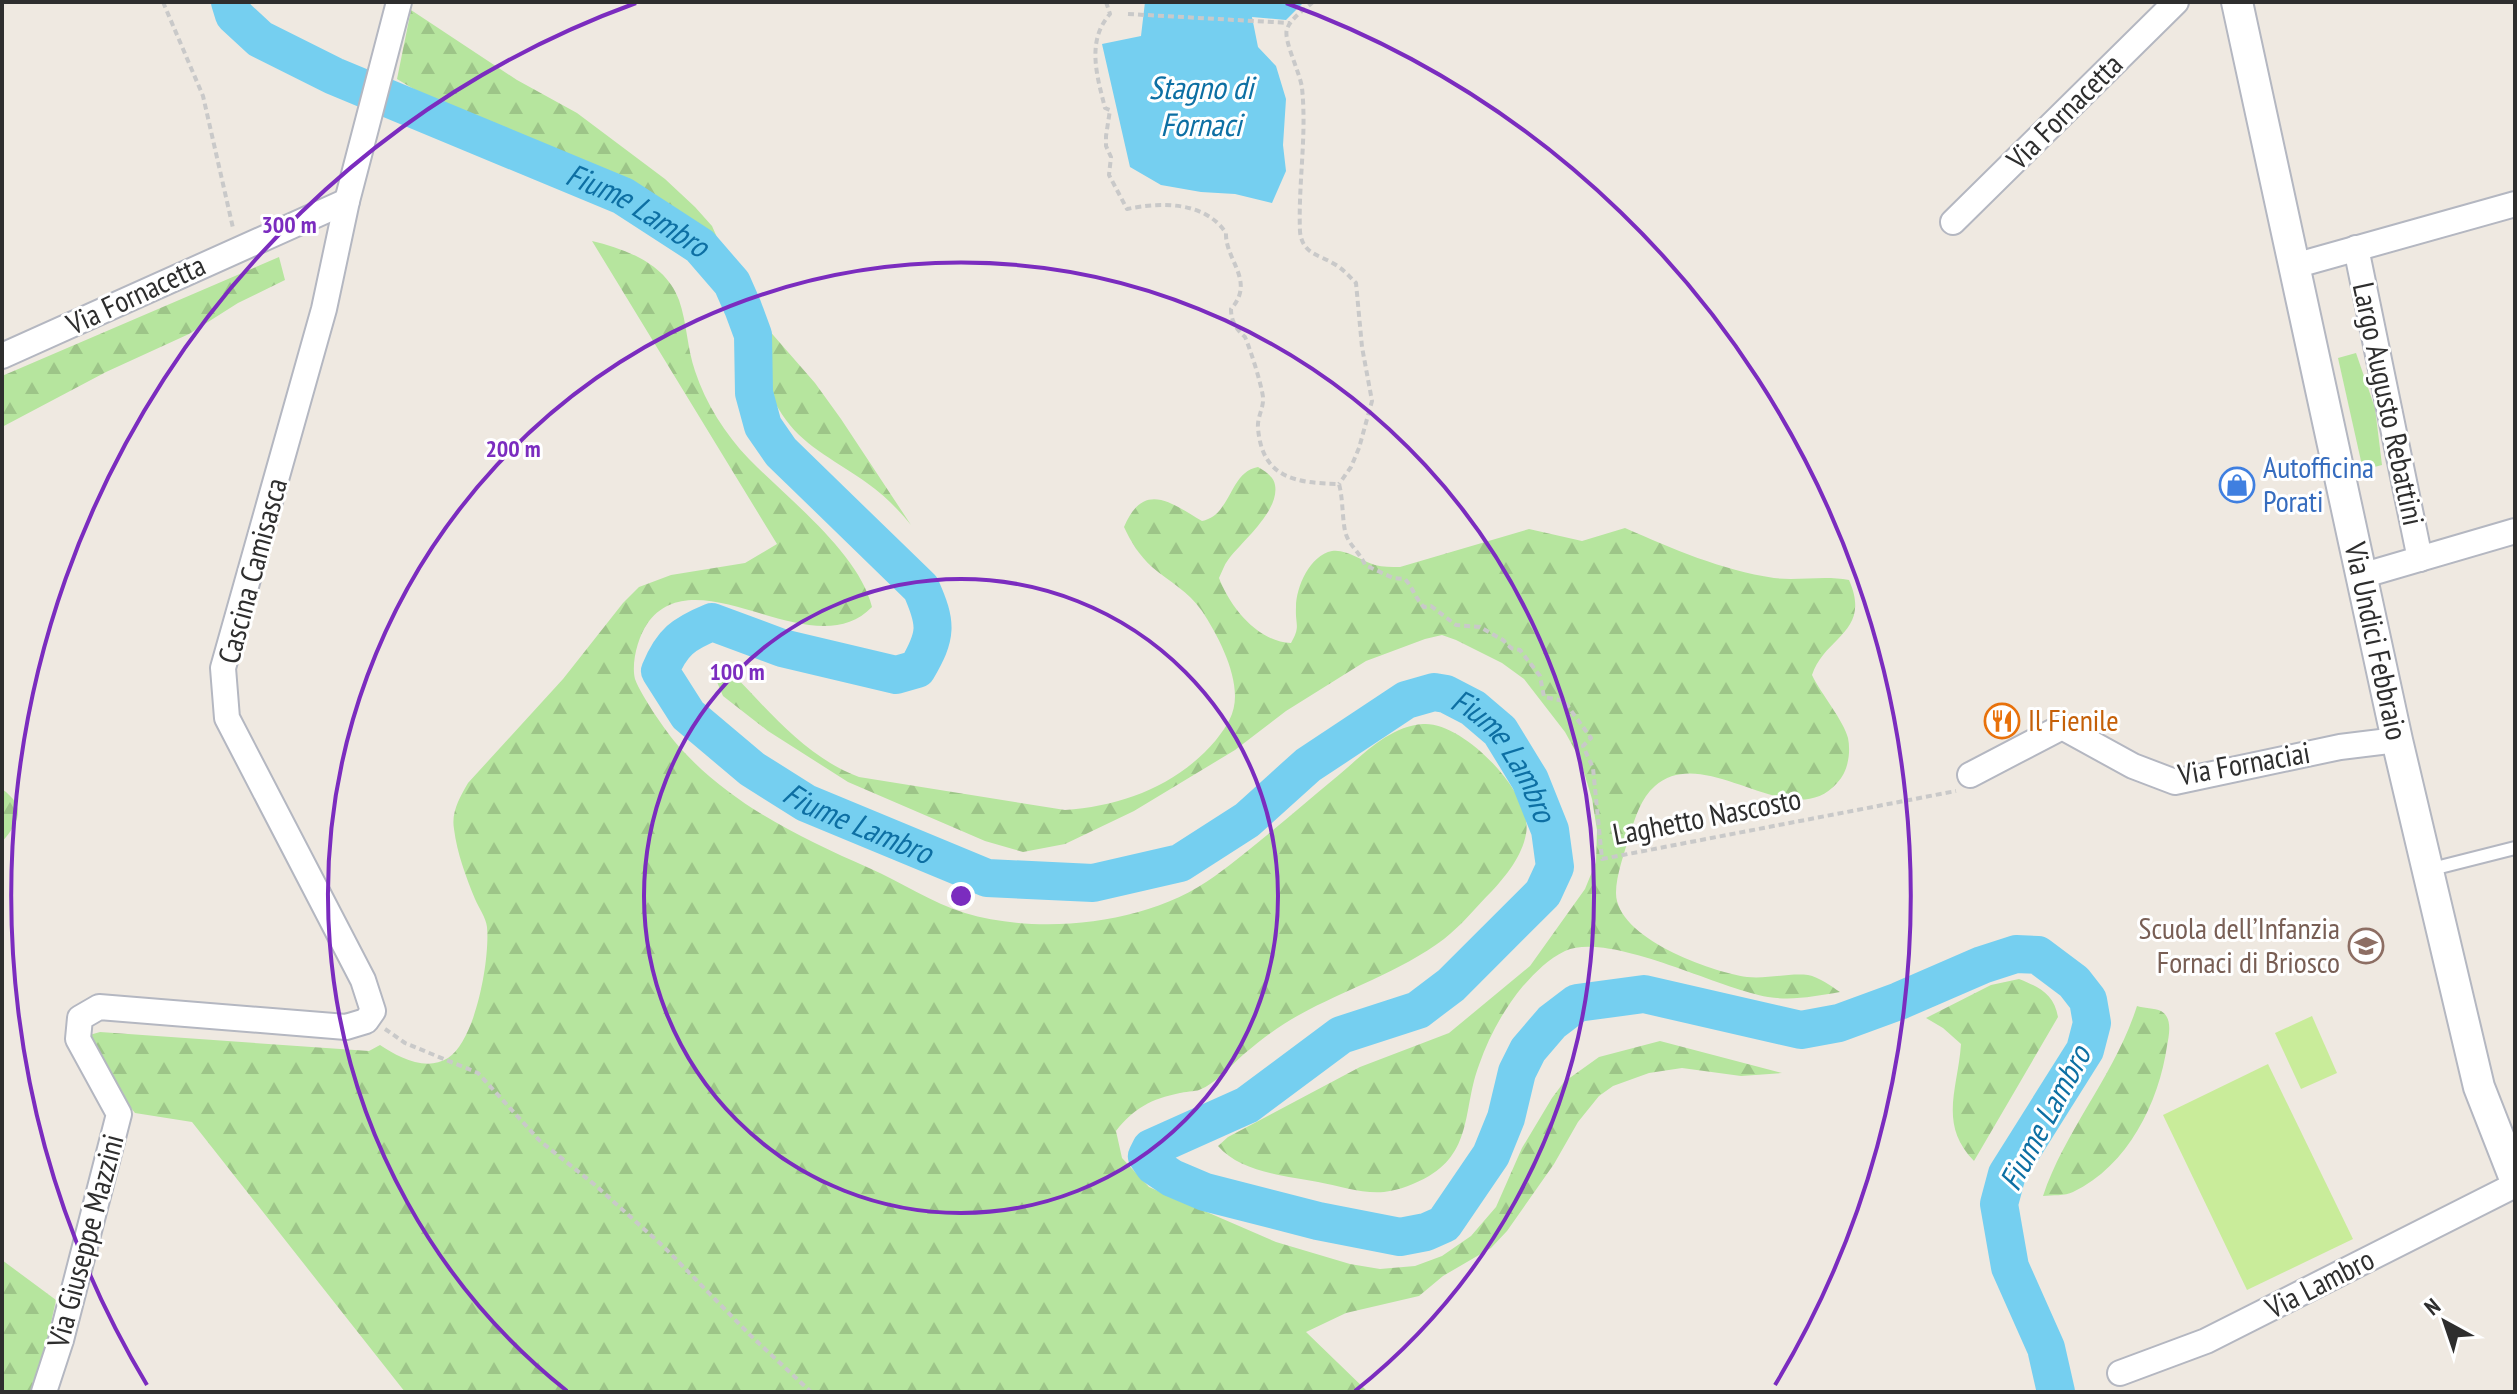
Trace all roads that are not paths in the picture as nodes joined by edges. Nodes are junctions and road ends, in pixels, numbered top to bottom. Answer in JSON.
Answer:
{"nodes":[{"id":1,"x":399,"y":2,"type":"edge"},
{"id":2,"x":2176,"y":2,"type":"edge"},
{"id":3,"x":2237,"y":2,"type":"edge"},
{"id":4,"x":347,"y":201,"type":"junction"},
{"id":5,"x":2515,"y":204,"type":"edge"},
{"id":6,"x":1953,"y":222,"type":"dead end"},
{"id":7,"x":2356,"y":248,"type":"junction"},
{"id":8,"x":2294,"y":266,"type":"junction"},
{"id":9,"x":2,"y":356,"type":"edge"},
{"id":10,"x":2515,"y":531,"type":"edge"},
{"id":11,"x":2420,"y":559,"type":"junction"},
{"id":12,"x":2361,"y":576,"type":"junction"},
{"id":13,"x":2397,"y":740,"type":"junction"},
{"id":14,"x":1964,"y":783,"type":"road end"},
{"id":15,"x":2515,"y":848,"type":"edge"},
{"id":16,"x":2428,"y":870,"type":"junction"},
{"id":17,"x":373,"y":1011,"type":"joint"},
{"id":18,"x":2515,"y":1179,"type":"edge"},
{"id":19,"x":2515,"y":1185,"type":"edge"},
{"id":20,"x":2120,"y":1373,"type":"dead end"},
{"id":21,"x":44,"y":1392,"type":"edge"}],
"edges":[{"from":1,"to":4,"type":"street"},
{"from":2,"to":6,"type":"street","name":"Via Fornacetta"},
{"from":3,"to":8,"type":"street","name":"Via Undici Febbraio"},
{"from":4,"to":9,"type":"street","name":"Via Fornacetta"},
{"from":4,"to":17,"type":"street","name":"Cascina Camisasca"},
{"from":5,"to":7,"type":"street"},
{"from":7,"to":8,"type":"street"},
{"from":7,"to":11,"type":"street","name":"Largo Augusto Rebattini"},
{"from":8,"to":12,"type":"street","name":"Via Undici Febbraio"},
{"from":10,"to":11,"type":"street"},
{"from":11,"to":12,"type":"street"},
{"from":12,"to":13,"type":"street","name":"Via Undici Febbraio"},
{"from":13,"to":14,"type":"street","name":"Via Fornaciai"},
{"from":13,"to":16,"type":"street","name":"Via Undici Febbraio"},
{"from":15,"to":16,"type":"lane"},
{"from":16,"to":18,"type":"street","name":"Via Undici Febbraio"},
{"from":17,"to":21,"type":"street","name":"Via Giuseppe Mazzini"},
{"from":19,"to":20,"type":"street","name":"Via Lambro"}]}
